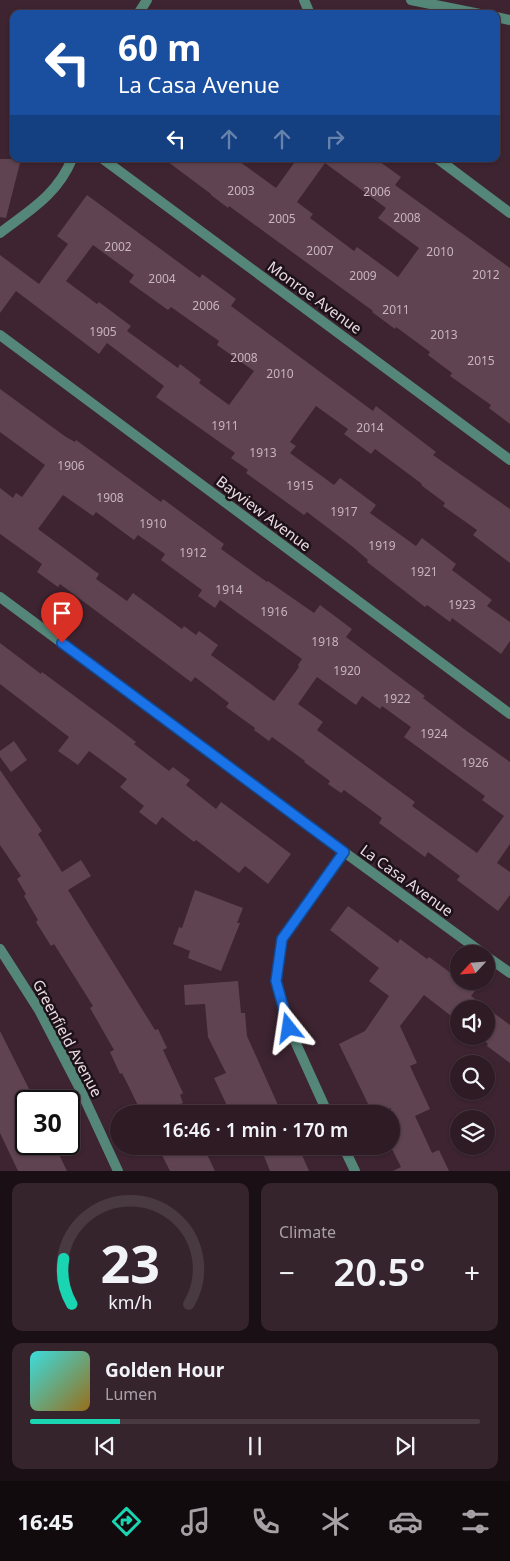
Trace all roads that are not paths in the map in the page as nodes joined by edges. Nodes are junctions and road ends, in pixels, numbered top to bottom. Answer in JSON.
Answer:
{"nodes":[{"id":1,"x":411,"y":0,"type":"edge"},
{"id":2,"x":460,"y":10,"type":"edge"},
{"id":3,"x":71,"y":162,"type":"edge"},
{"id":4,"x":107,"y":162,"type":"edge"},
{"id":5,"x":442,"y":162,"type":"edge"},
{"id":6,"x":510,"y":213,"type":"edge"},
{"id":7,"x":0,"y":233,"type":"edge"},
{"id":8,"x":0,"y":335,"type":"edge"},
{"id":9,"x":510,"y":460,"type":"edge"},
{"id":10,"x":0,"y":597,"type":"edge"},
{"id":11,"x":510,"y":714,"type":"edge"},
{"id":12,"x":344,"y":852,"type":"junction"},
{"id":13,"x":471,"y":945,"type":"edge"},
{"id":14,"x":0,"y":949,"type":"edge"},
{"id":15,"x":495,"y":962,"type":"edge"},
{"id":16,"x":510,"y":973,"type":"edge"},
{"id":17,"x":324,"y":1105,"type":"edge"},
{"id":18,"x":347,"y":1155,"type":"edge"},
{"id":19,"x":118,"y":1171,"type":"edge"},
{"id":20,"x":354,"y":1171,"type":"edge"}],
"edges":[{"from":1,"to":2,"type":"street"},
{"from":3,"to":7,"type":"street"},
{"from":4,"to":9,"type":"street","name":"Monroe Avenue"},
{"from":5,"to":6,"type":"street"},
{"from":8,"to":11,"type":"street","name":"Bayview Avenue"},
{"from":10,"to":12,"type":"street","name":"La Casa Avenue"},
{"from":12,"to":13,"type":"street","name":"La Casa Avenue"},
{"from":12,"to":17,"type":"street"},
{"from":14,"to":19,"type":"street","name":"Greenfield Avenue"},
{"from":15,"to":16,"type":"street","name":"La Casa Avenue"},
{"from":18,"to":20,"type":"street"}]}
